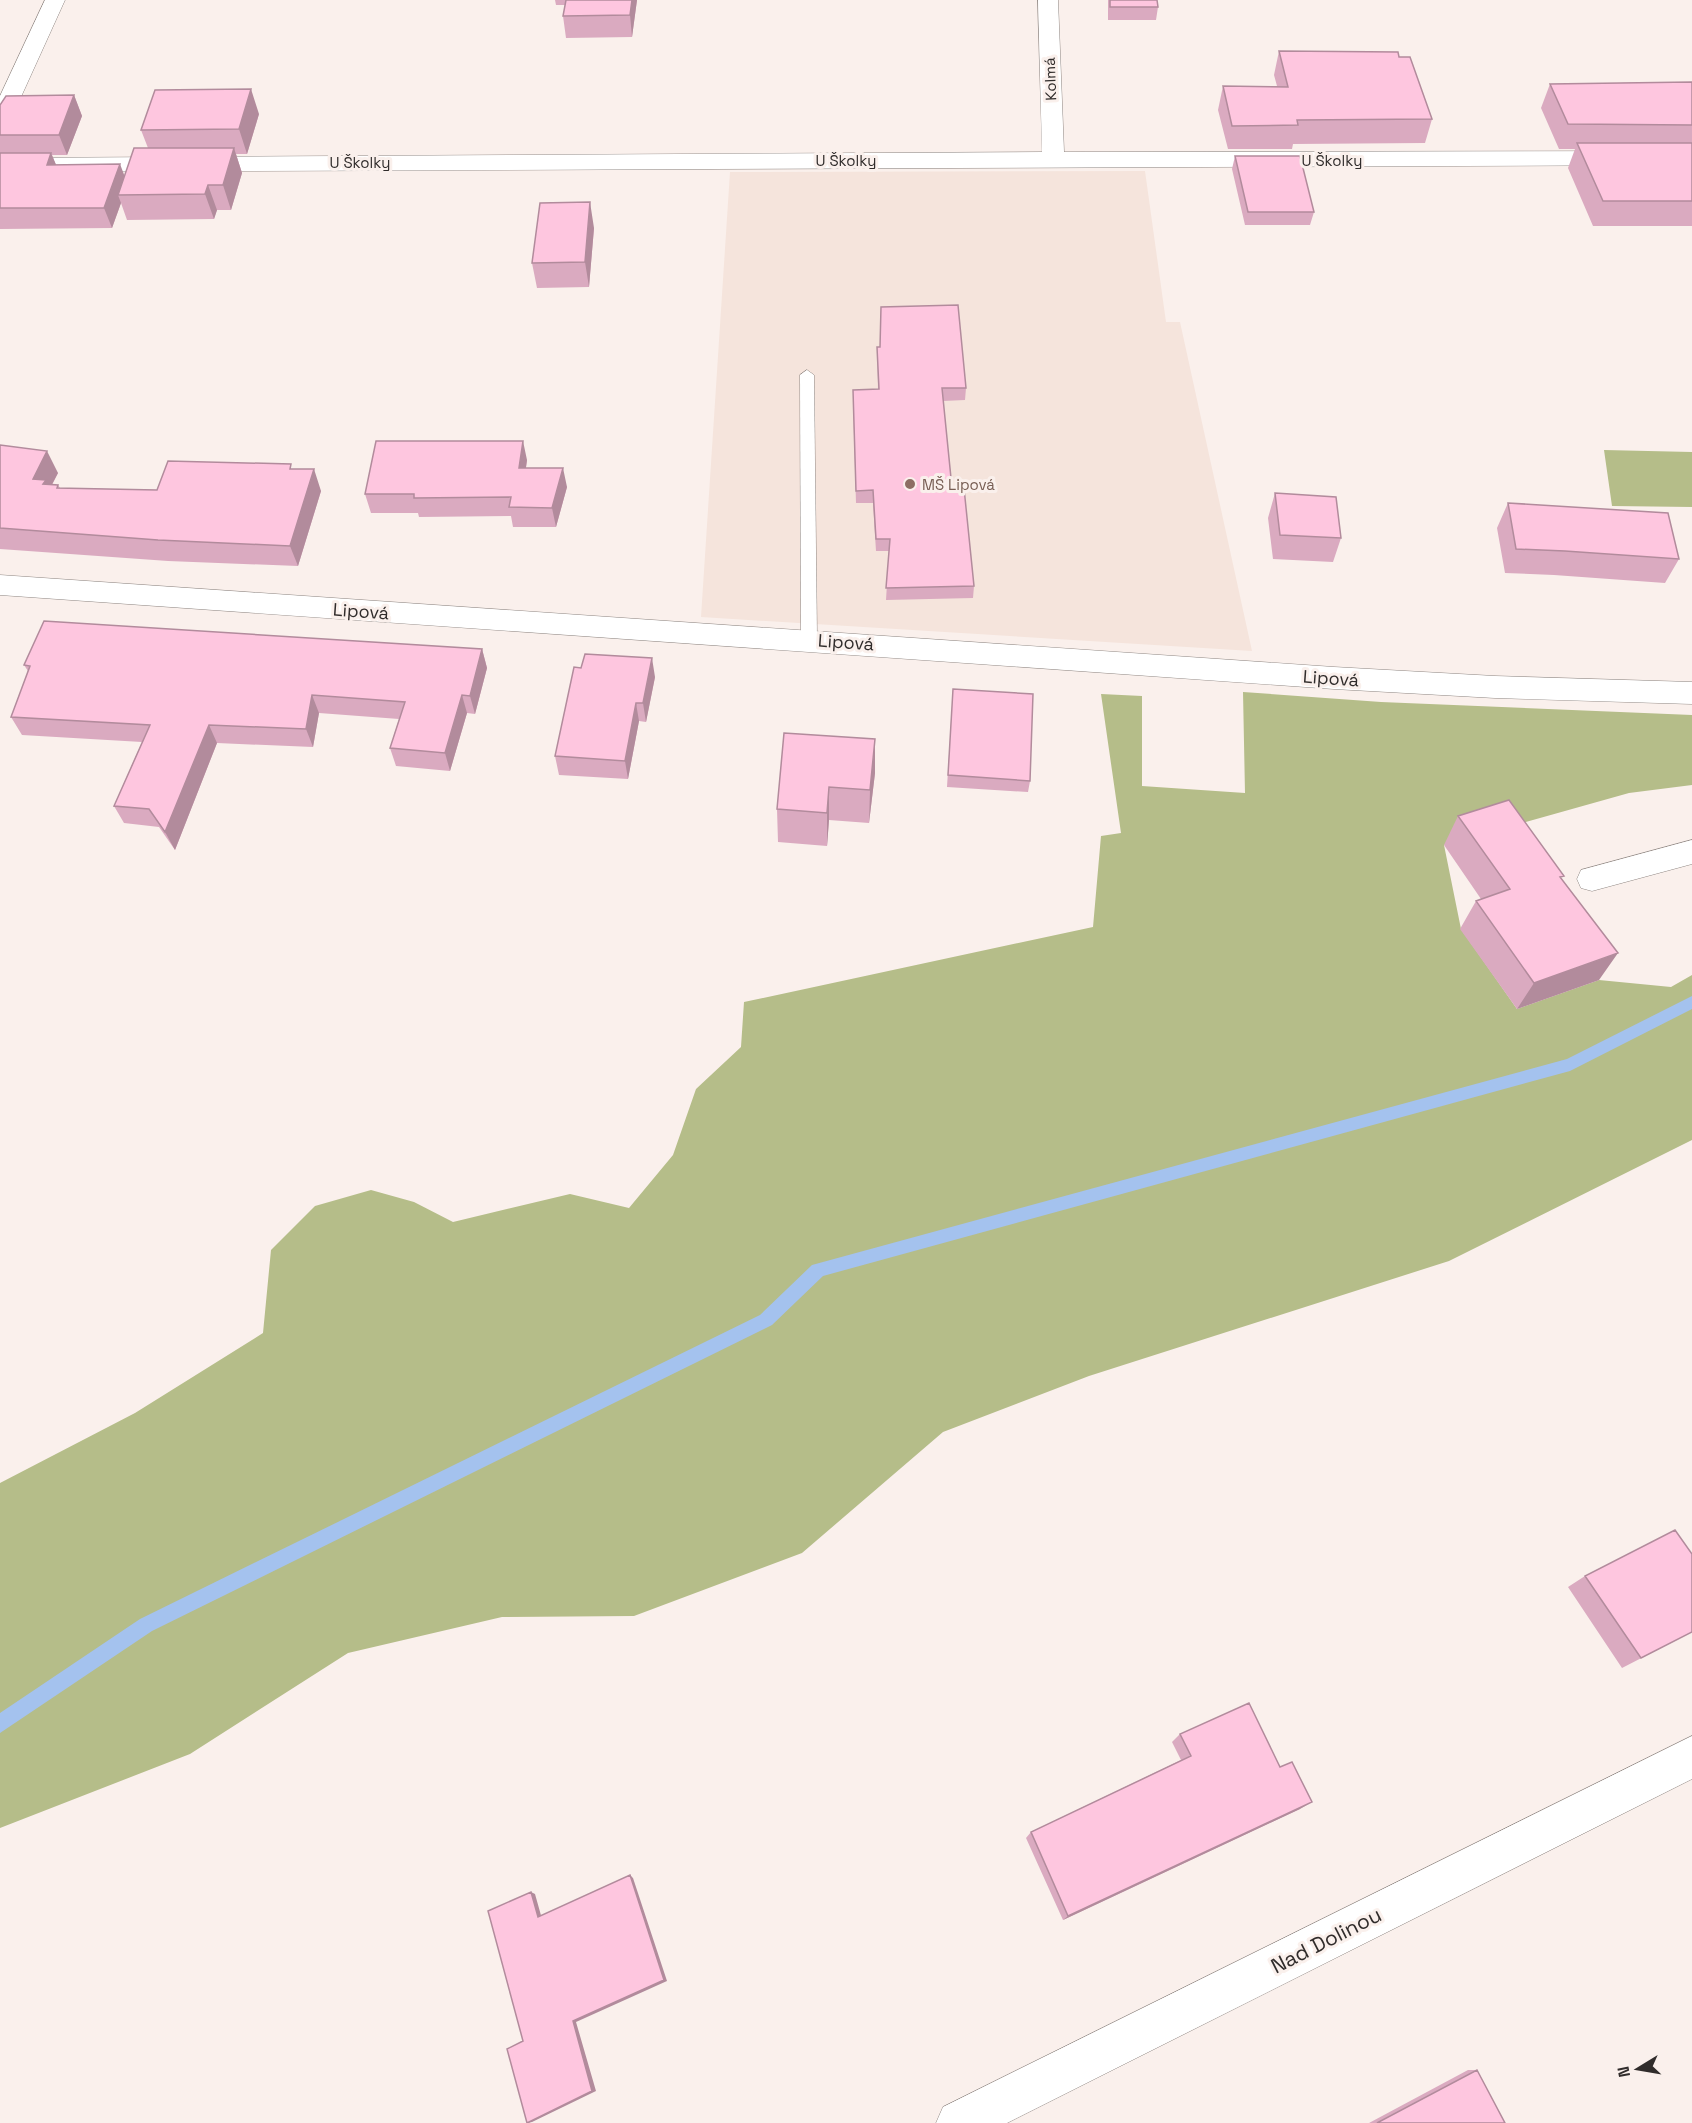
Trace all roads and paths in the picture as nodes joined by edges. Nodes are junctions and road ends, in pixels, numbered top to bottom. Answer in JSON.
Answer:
{"nodes":[{"id":1,"x":55,"y":0,"type":"edge"},
{"id":2,"x":1048,"y":0,"type":"edge"},
{"id":3,"x":0,"y":119,"type":"edge"},
{"id":4,"x":1692,"y":158,"type":"edge"},
{"id":5,"x":1053,"y":159,"type":"junction"},
{"id":6,"x":0,"y":165,"type":"edge"},
{"id":7,"x":807,"y":375,"type":"dead end"},
{"id":8,"x":0,"y":585,"type":"edge"},
{"id":9,"x":809,"y":639,"type":"junction"},
{"id":10,"x":1692,"y":693,"type":"edge"},
{"id":11,"x":1692,"y":852,"type":"edge"},
{"id":12,"x":1592,"y":879,"type":"dead end"},
{"id":13,"x":1692,"y":1757,"type":"edge"},
{"id":14,"x":959,"y":2123,"type":"edge"}],
"edges":[{"from":1,"to":3,"type":"street"},
{"from":2,"to":5,"type":"street","name":"Kolmá"},
{"from":4,"to":5,"type":"street","name":"U Školky"},
{"from":5,"to":6,"type":"street","name":"U Školky"},
{"from":7,"to":9,"type":"lane"},
{"from":8,"to":9,"type":"street","name":"Lipová"},
{"from":9,"to":10,"type":"street","name":"Lipová"},
{"from":11,"to":12,"type":"street"},
{"from":13,"to":14,"type":"street","name":"Nad Dolinou"}]}
